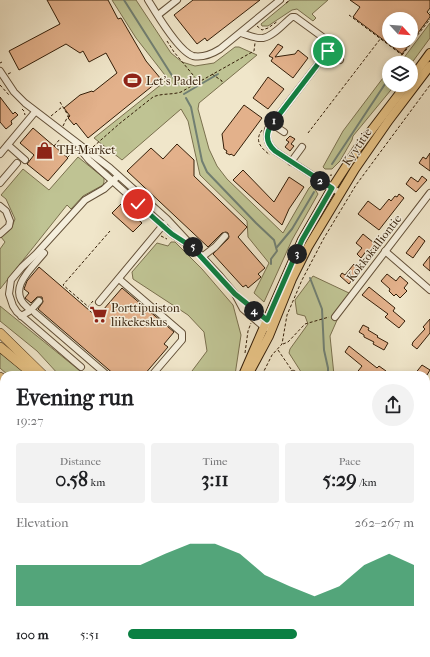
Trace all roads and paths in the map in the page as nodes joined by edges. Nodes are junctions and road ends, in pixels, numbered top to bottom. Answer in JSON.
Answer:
{"nodes":[{"id":1,"x":148,"y":0,"type":"edge"},
{"id":2,"x":177,"y":0,"type":"edge"},
{"id":3,"x":280,"y":0,"type":"edge"},
{"id":4,"x":158,"y":15,"type":"junction"},
{"id":5,"x":349,"y":15,"type":"dead end"},
{"id":6,"x":430,"y":19,"type":"edge"},
{"id":7,"x":278,"y":21,"type":"dead end"},
{"id":8,"x":256,"y":26,"type":"dead end"},
{"id":9,"x":242,"y":33,"type":"junction"},
{"id":10,"x":331,"y":36,"type":"dead end"},
{"id":11,"x":256,"y":37,"type":"junction"},
{"id":12,"x":380,"y":38,"type":"junction"},
{"id":13,"x":330,"y":52,"type":"junction"},
{"id":14,"x":430,"y":54,"type":"edge"},
{"id":15,"x":402,"y":56,"type":"joint"},
{"id":16,"x":340,"y":60,"type":"dead end"},
{"id":17,"x":430,"y":66,"type":"edge"},
{"id":18,"x":418,"y":70,"type":"edge"},
{"id":19,"x":0,"y":71,"type":"edge"},
{"id":20,"x":12,"y":72,"type":"dead end"},
{"id":21,"x":8,"y":74,"type":"dead end"},
{"id":22,"x":212,"y":74,"type":"junction"},
{"id":23,"x":222,"y":84,"type":"dead end"},
{"id":24,"x":0,"y":85,"type":"edge"},
{"id":25,"x":430,"y":85,"type":"edge"},
{"id":26,"x":401,"y":92,"type":"edge"},
{"id":27,"x":11,"y":98,"type":"dead end"},
{"id":28,"x":60,"y":102,"type":"dead end"},
{"id":29,"x":20,"y":106,"type":"dead end"},
{"id":30,"x":62,"y":107,"type":"junction"},
{"id":31,"x":35,"y":112,"type":"junction"},
{"id":32,"x":50,"y":116,"type":"dead end"},
{"id":33,"x":23,"y":119,"type":"dead end"},
{"id":34,"x":272,"y":124,"type":"junction"},
{"id":35,"x":63,"y":126,"type":"dead end"},
{"id":36,"x":284,"y":132,"type":"dead end"},
{"id":37,"x":308,"y":134,"type":"dead end"},
{"id":38,"x":60,"y":139,"type":"dead end"},
{"id":39,"x":71,"y":140,"type":"junction"},
{"id":40,"x":8,"y":145,"type":"junction"},
{"id":41,"x":54,"y":146,"type":"dead end"},
{"id":42,"x":302,"y":147,"type":"dead end"},
{"id":43,"x":92,"y":148,"type":"dead end"},
{"id":44,"x":73,"y":152,"type":"dead end"},
{"id":45,"x":0,"y":154,"type":"edge"},
{"id":46,"x":68,"y":157,"type":"dead end"},
{"id":47,"x":25,"y":160,"type":"dead end"},
{"id":48,"x":291,"y":162,"type":"junction"},
{"id":49,"x":17,"y":163,"type":"dead end"},
{"id":50,"x":118,"y":176,"type":"junction"},
{"id":51,"x":113,"y":181,"type":"junction"},
{"id":52,"x":0,"y":182,"type":"edge"},
{"id":53,"x":332,"y":188,"type":"junction"},
{"id":54,"x":340,"y":193,"type":"junction"},
{"id":55,"x":430,"y":193,"type":"edge"},
{"id":56,"x":0,"y":206,"type":"edge"},
{"id":57,"x":167,"y":219,"type":"junction"},
{"id":58,"x":163,"y":226,"type":"junction"},
{"id":59,"x":110,"y":231,"type":"dead end"},
{"id":60,"x":0,"y":234,"type":"edge"},
{"id":61,"x":225,"y":236,"type":"dead end"},
{"id":62,"x":192,"y":247,"type":"junction"},
{"id":63,"x":385,"y":251,"type":"junction"},
{"id":64,"x":44,"y":253,"type":"dead end"},
{"id":65,"x":202,"y":257,"type":"junction"},
{"id":66,"x":119,"y":279,"type":"junction"},
{"id":67,"x":430,"y":290,"type":"edge"},
{"id":68,"x":39,"y":301,"type":"dead end"},
{"id":69,"x":99,"y":302,"type":"dead end"},
{"id":70,"x":27,"y":307,"type":"dead end"},
{"id":71,"x":35,"y":313,"type":"dead end"},
{"id":72,"x":98,"y":315,"type":"dead end"},
{"id":73,"x":21,"y":316,"type":"junction"},
{"id":74,"x":335,"y":317,"type":"dead end"},
{"id":75,"x":328,"y":318,"type":"dead end"},
{"id":76,"x":265,"y":324,"type":"junction"},
{"id":77,"x":249,"y":326,"type":"dead end"},
{"id":78,"x":273,"y":328,"type":"junction"},
{"id":79,"x":0,"y":333,"type":"edge"},
{"id":80,"x":282,"y":344,"type":"junction"},
{"id":81,"x":0,"y":347,"type":"edge"},
{"id":82,"x":246,"y":347,"type":"dead end"},
{"id":83,"x":278,"y":350,"type":"junction"},
{"id":84,"x":81,"y":367,"type":"dead end"},
{"id":85,"x":29,"y":371,"type":"edge"},
{"id":86,"x":38,"y":371,"type":"edge"},
{"id":87,"x":102,"y":371,"type":"edge"},
{"id":88,"x":155,"y":371,"type":"edge"},
{"id":89,"x":245,"y":371,"type":"edge"},
{"id":90,"x":250,"y":371,"type":"edge"},
{"id":91,"x":264,"y":371,"type":"edge"},
{"id":92,"x":292,"y":371,"type":"edge"}],
"edges":[{"from":1,"to":4,"type":"street"},
{"from":2,"to":4,"type":"street"},
{"from":3,"to":9,"type":"street"},
{"from":4,"to":9,"type":"street"},
{"from":5,"to":12,"type":"path"},
{"from":6,"to":15,"type":"path"},
{"from":7,"to":8,"type":"path"},
{"from":9,"to":11,"type":"street"},
{"from":10,"to":13,"type":"path"},
{"from":11,"to":13,"type":"street"},
{"from":11,"to":22,"type":"path"},
{"from":12,"to":15,"type":"path"},
{"from":12,"to":37,"type":"path"},
{"from":13,"to":16,"type":"street"},
{"from":13,"to":34,"type":"street"},
{"from":14,"to":18,"type":"main road"},
{"from":17,"to":54,"type":"main road","name":"Kyytitie"},
{"from":19,"to":31,"type":"street"},
{"from":20,"to":21,"type":"path"},
{"from":22,"to":23,"type":"path"},
{"from":22,"to":43,"type":"path"},
{"from":24,"to":27,"type":"path"},
{"from":25,"to":80,"type":"path"},
{"from":26,"to":53,"type":"main road","name":"Kyytitie"},
{"from":28,"to":30,"type":"path"},
{"from":29,"to":33,"type":"path"},
{"from":30,"to":32,"type":"path"},
{"from":30,"to":35,"type":"path"},
{"from":31,"to":39,"type":"street"},
{"from":31,"to":40,"type":"street"},
{"from":34,"to":36,"type":"street"},
{"from":34,"to":48,"type":"street"},
{"from":38,"to":41,"type":"path"},
{"from":39,"to":50,"type":"street"},
{"from":39,"to":51,"type":"street"},
{"from":40,"to":45,"type":"street"},
{"from":40,"to":47,"type":"street"},
{"from":42,"to":48,"type":"street"},
{"from":44,"to":46,"type":"path"},
{"from":48,"to":53,"type":"street"},
{"from":49,"to":52,"type":"street"},
{"from":50,"to":51,"type":"street"},
{"from":50,"to":57,"type":"street"},
{"from":51,"to":58,"type":"street"},
{"from":51,"to":73,"type":"street"},
{"from":53,"to":54,"type":"street"},
{"from":53,"to":76,"type":"main road","name":"Kyytitie"},
{"from":54,"to":78,"type":"main road","name":"Kyytitie"},
{"from":55,"to":63,"type":"street","name":"Kokkokalliontie"},
{"from":56,"to":60,"type":"street"},
{"from":57,"to":58,"type":"street"},
{"from":57,"to":62,"type":"street"},
{"from":58,"to":62,"type":"street"},
{"from":58,"to":66,"type":"street"},
{"from":59,"to":72,"type":"path"},
{"from":61,"to":65,"type":"street"},
{"from":62,"to":65,"type":"street"},
{"from":63,"to":67,"type":"street"},
{"from":63,"to":74,"type":"street","name":"Kokkokalliontie"},
{"from":64,"to":70,"type":"street"},
{"from":65,"to":76,"type":"street"},
{"from":66,"to":69,"type":"street"},
{"from":66,"to":88,"type":"street"},
{"from":68,"to":73,"type":"street"},
{"from":71,"to":87,"type":"street"},
{"from":73,"to":84,"type":"street"},
{"from":75,"to":80,"type":"path"},
{"from":76,"to":78,"type":"street"},
{"from":76,"to":89,"type":"main road","name":"Kyytitie"},
{"from":77,"to":82,"type":"path"},
{"from":78,"to":90,"type":"main road","name":"Kyytitie"},
{"from":79,"to":86,"type":"highway"},
{"from":80,"to":83,"type":"path"},
{"from":81,"to":85,"type":"highway"},
{"from":83,"to":91,"type":"path"},
{"from":83,"to":92,"type":"path"}]}
